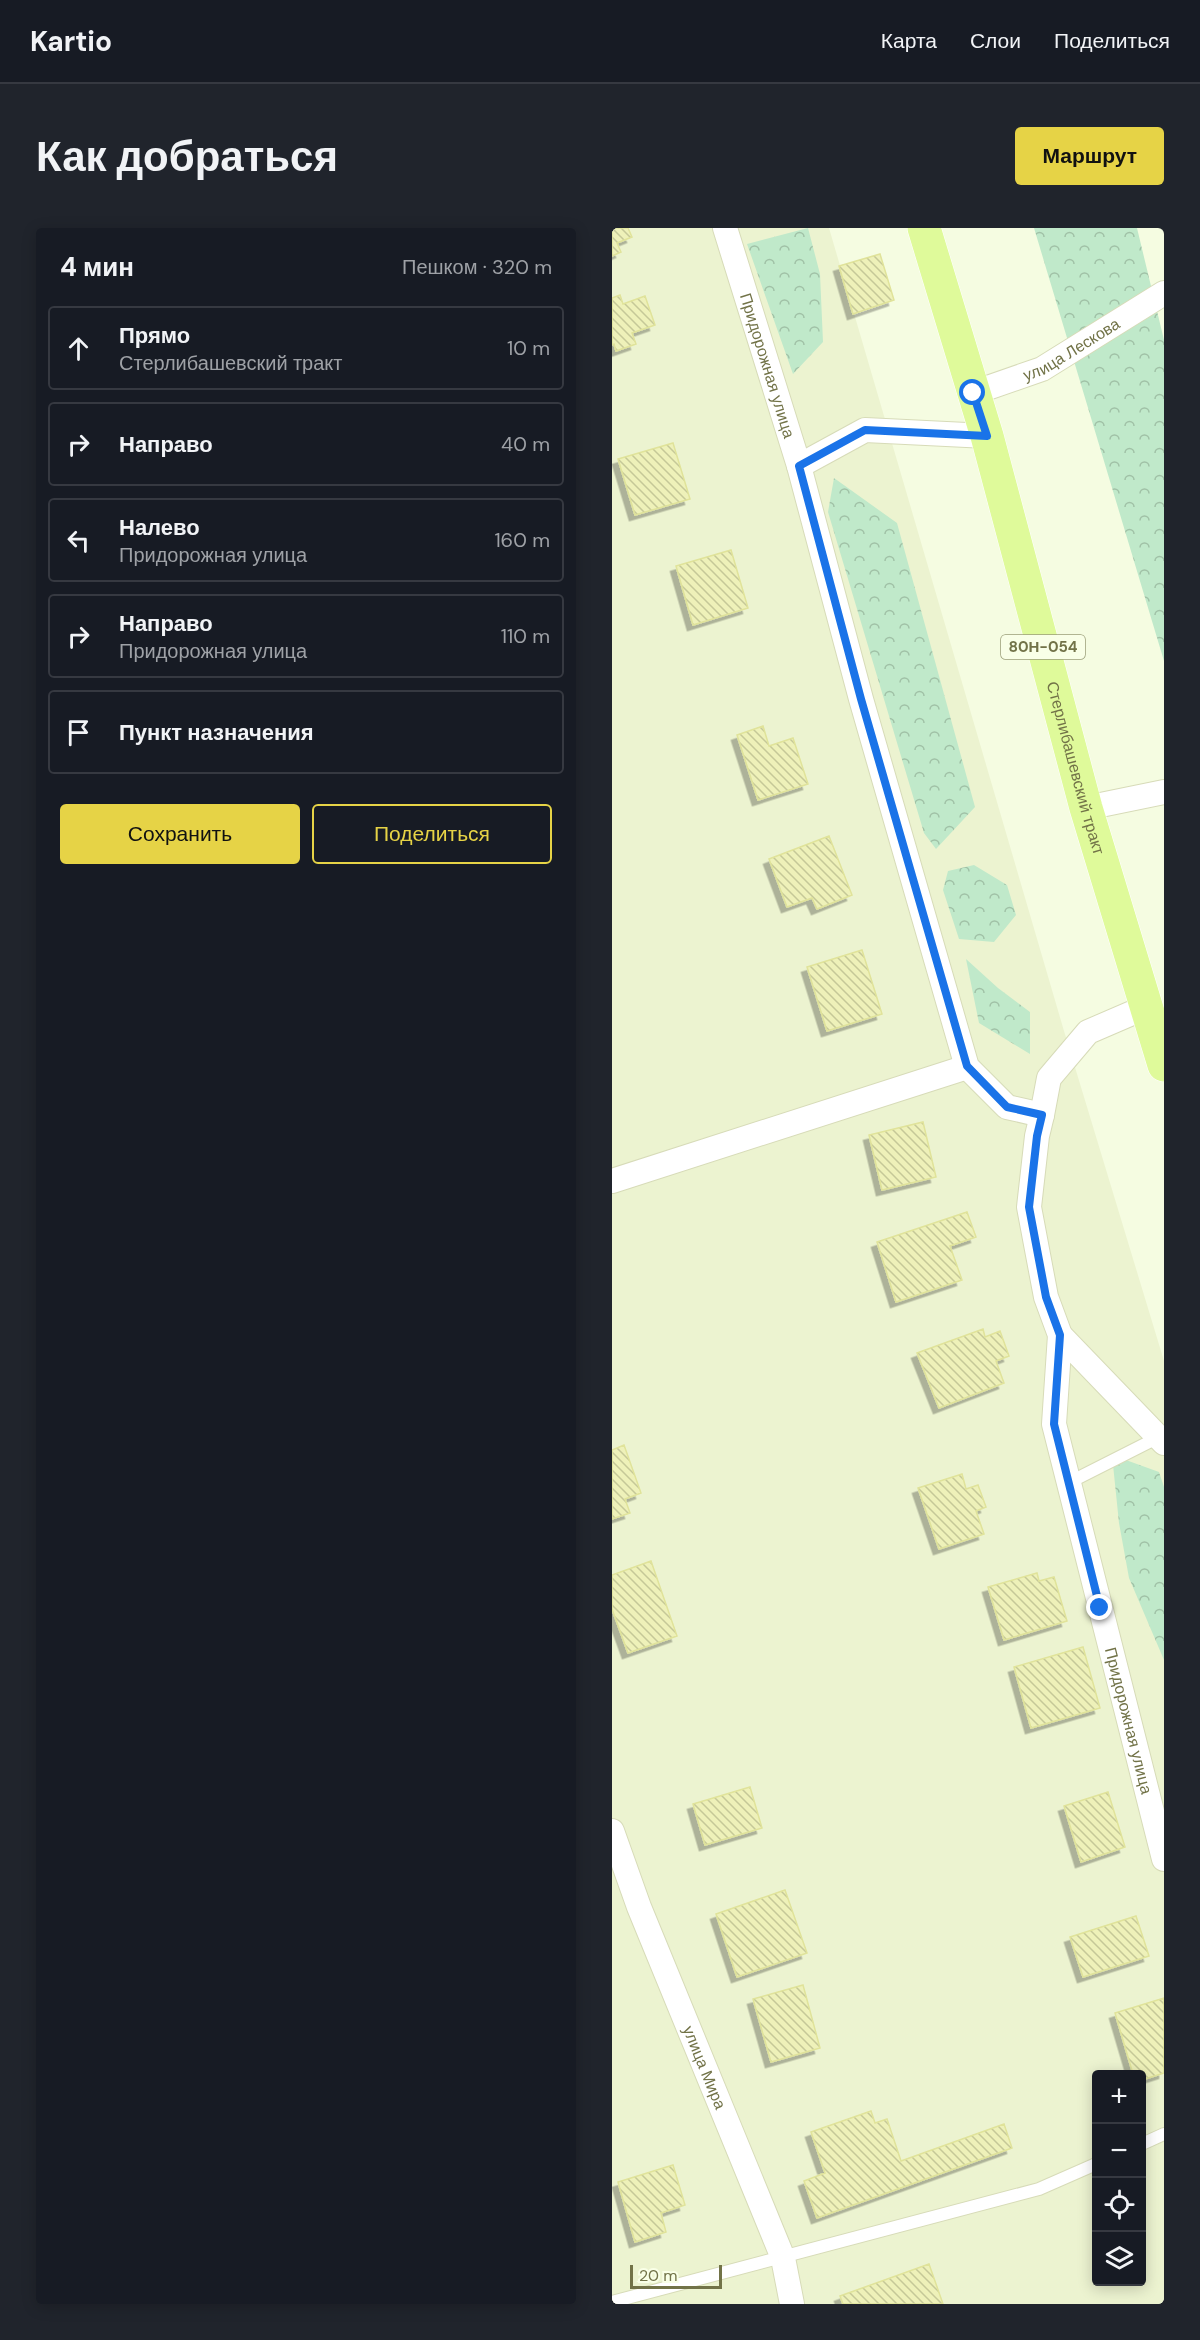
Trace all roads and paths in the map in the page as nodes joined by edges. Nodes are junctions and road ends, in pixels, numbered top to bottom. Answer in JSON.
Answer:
{"nodes":[{"id":1,"x":725,"y":228,"type":"edge"},
{"id":2,"x":924,"y":228,"type":"edge"},
{"id":3,"x":1164,"y":293,"type":"edge"},
{"id":4,"x":973,"y":393,"type":"junction"},
{"id":5,"x":987,"y":436,"type":"junction"},
{"id":6,"x":799,"y":466,"type":"junction"},
{"id":7,"x":1164,"y":792,"type":"edge"},
{"id":8,"x":1086,"y":808,"type":"junction"},
{"id":9,"x":1146,"y":1007,"type":"junction"},
{"id":10,"x":1164,"y":1065,"type":"edge"},
{"id":11,"x":967,"y":1066,"type":"junction"},
{"id":12,"x":1042,"y":1115,"type":"junction"},
{"id":13,"x":612,"y":1181,"type":"edge"},
{"id":14,"x":1060,"y":1335,"type":"junction"},
{"id":15,"x":1161,"y":1440,"type":"edge"},
{"id":16,"x":1068,"y":1483,"type":"junction"},
{"id":17,"x":612,"y":1830,"type":"edge"},
{"id":18,"x":1164,"y":1859,"type":"edge"},
{"id":19,"x":1164,"y":2134,"type":"edge"},
{"id":20,"x":1146,"y":2142,"type":"edge"},
{"id":21,"x":1092,"y":2166,"type":"edge"},
{"id":22,"x":783,"y":2258,"type":"junction"},
{"id":23,"x":612,"y":2302,"type":"edge"},
{"id":24,"x":792,"y":2304,"type":"edge"}],
"edges":[{"from":1,"to":6,"type":"street","name":"Придорожная улица"},
{"from":2,"to":4,"type":"main road","name":"Стерлибашевский тракт","number":"80Н-054"},
{"from":3,"to":4,"type":"street","name":"улица Лескова"},
{"from":4,"to":5,"type":"main road","name":"Стерлибашевский тракт","number":"80Н-054"},
{"from":5,"to":6,"type":"street"},
{"from":5,"to":8,"type":"main road","name":"Стерлибашевский тракт","number":"80Н-054"},
{"from":6,"to":11,"type":"street","name":"Придорожная улица"},
{"from":7,"to":8,"type":"street"},
{"from":8,"to":9,"type":"main road","name":"Стерлибашевский тракт","number":"80Н-054"},
{"from":9,"to":10,"type":"main road","name":"Стерлибашевский тракт","number":"80Н-054"},
{"from":9,"to":12,"type":"street"},
{"from":11,"to":12,"type":"street","name":"Придорожная улица"},
{"from":11,"to":13,"type":"street"},
{"from":12,"to":14,"type":"street","name":"Придорожная улица"},
{"from":14,"to":15,"type":"street"},
{"from":14,"to":16,"type":"street","name":"Придорожная улица"},
{"from":15,"to":16,"type":"lane"},
{"from":16,"to":18,"type":"street","name":"Придорожная улица"},
{"from":17,"to":22,"type":"street","name":"улица Мира"},
{"from":19,"to":20,"type":"lane"},
{"from":21,"to":22,"type":"lane"},
{"from":22,"to":23,"type":"lane"},
{"from":22,"to":24,"type":"street","name":"улица Мира"}]}
